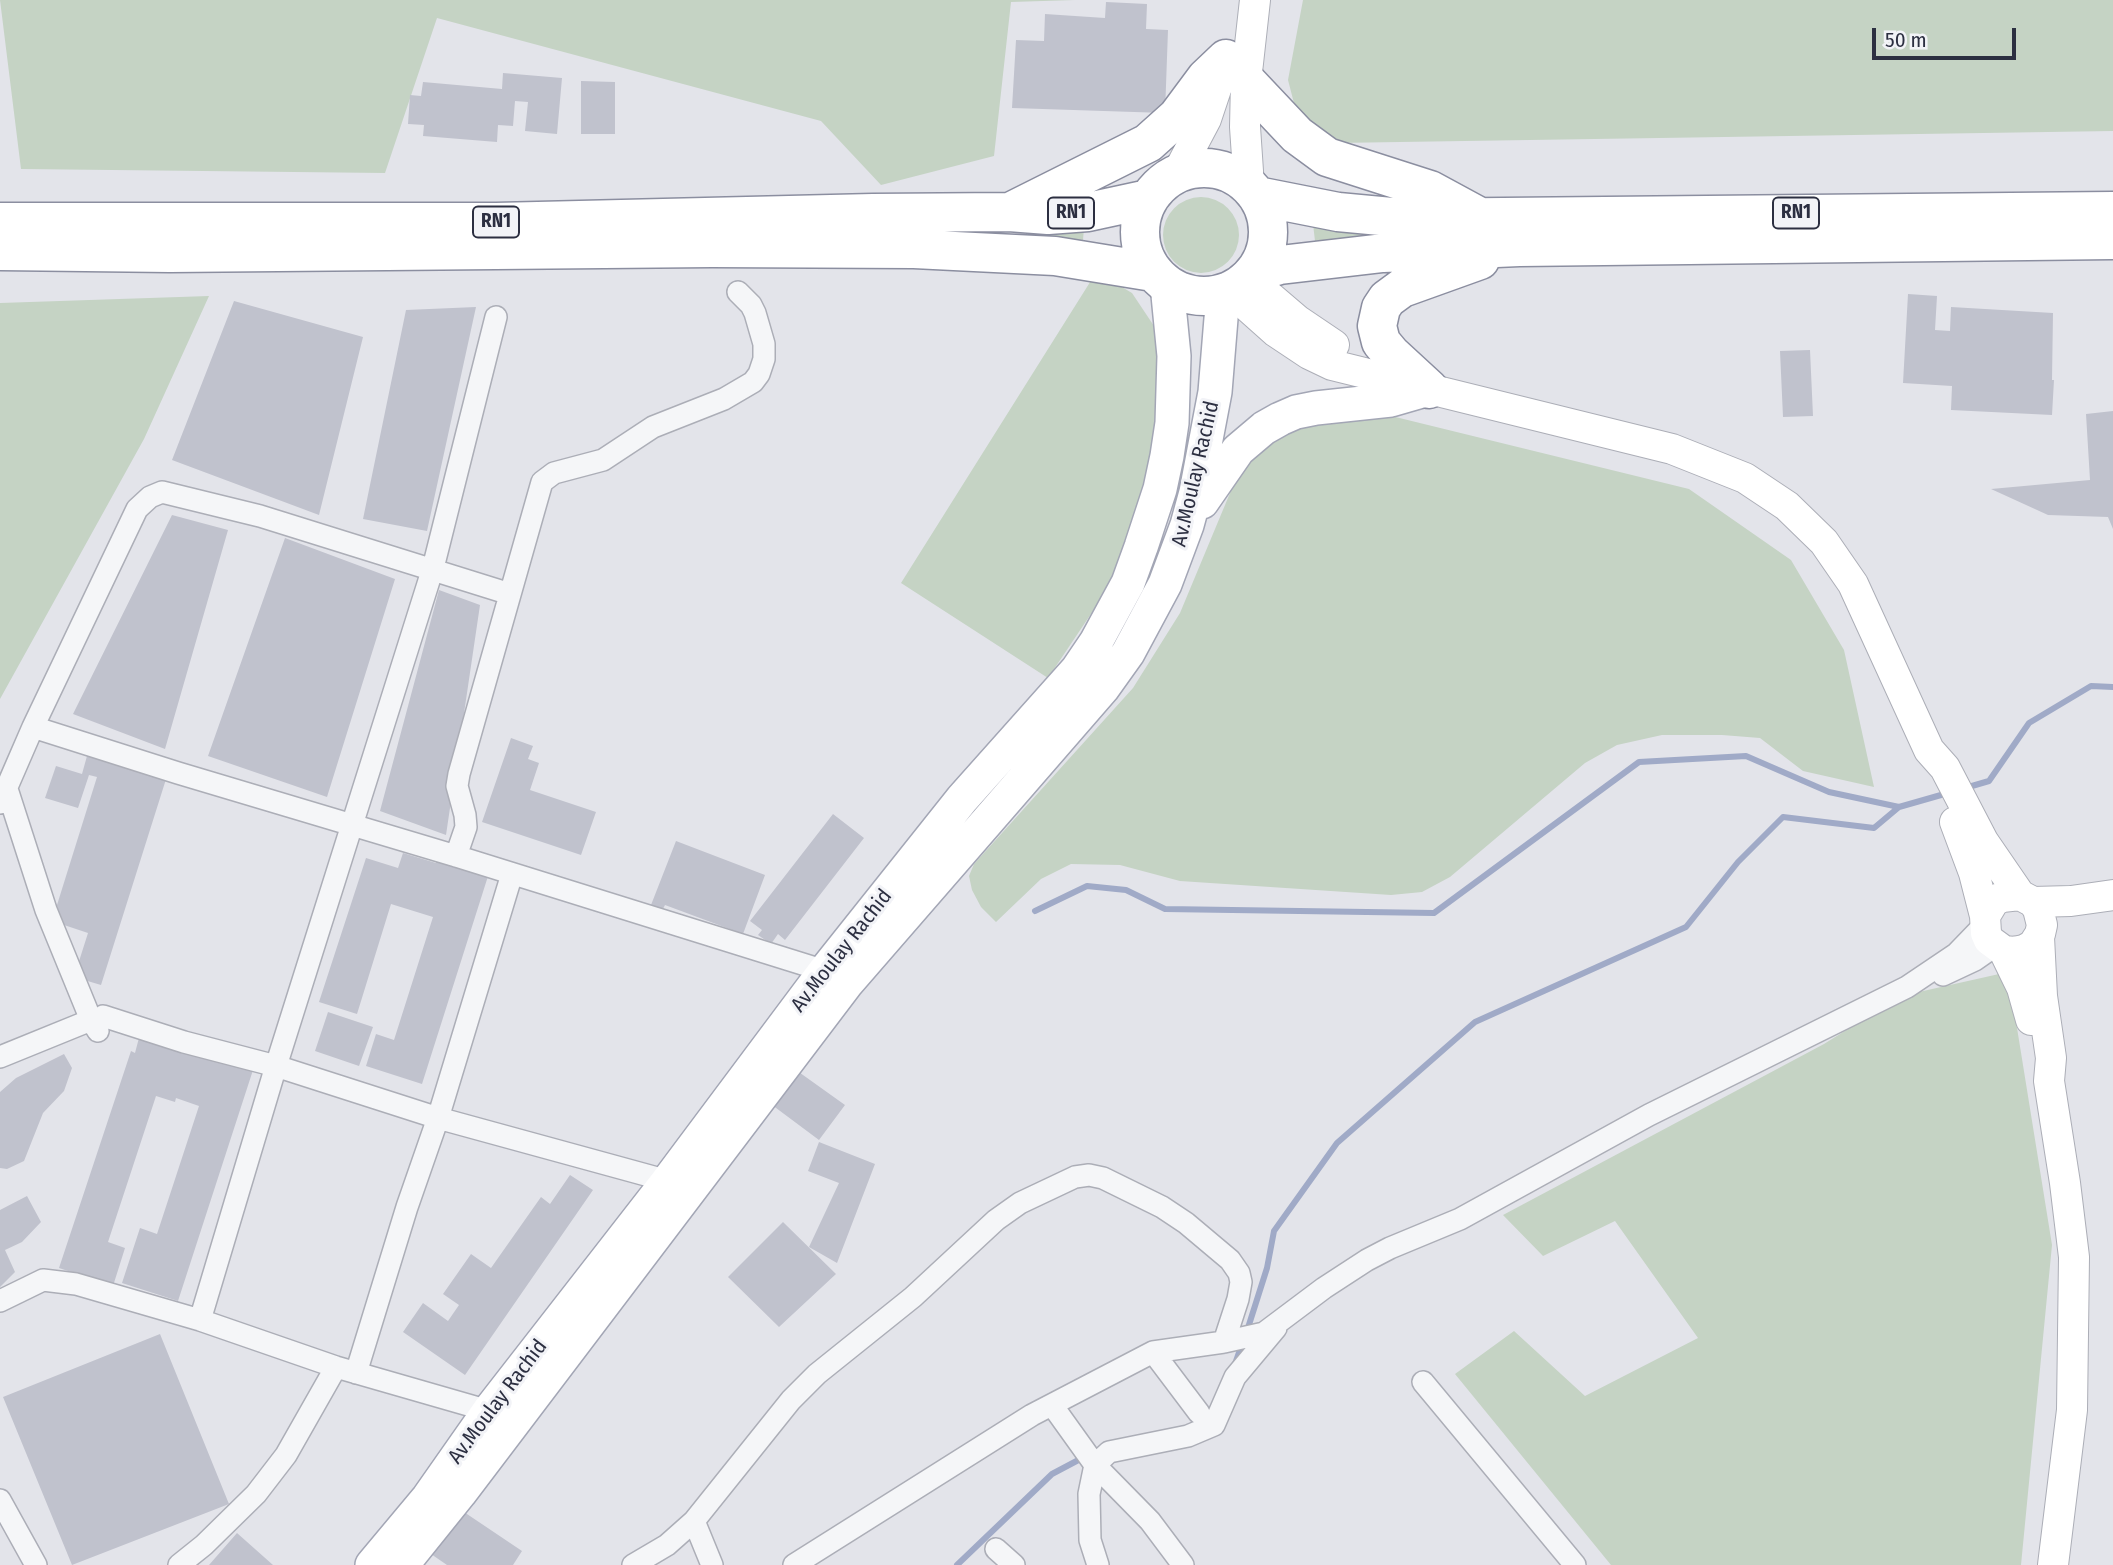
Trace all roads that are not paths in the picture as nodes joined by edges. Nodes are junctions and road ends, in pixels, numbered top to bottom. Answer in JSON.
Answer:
{"nodes":[{"id":1,"x":1241,"y":0,"type":"edge"},
{"id":2,"x":1255,"y":0,"type":"edge"},
{"id":3,"x":1236,"y":70,"type":"junction"},
{"id":4,"x":1177,"y":174,"type":"junction"},
{"id":5,"x":1253,"y":191,"type":"junction"},
{"id":6,"x":1149,"y":200,"type":"junction"},
{"id":7,"x":2113,"y":211,"type":"edge"},
{"id":8,"x":1009,"y":212,"type":"junction"},
{"id":9,"x":1480,"y":217,"type":"junction"},
{"id":10,"x":0,"y":222,"type":"edge"},
{"id":11,"x":2113,"y":240,"type":"edge"},
{"id":12,"x":1519,"y":247,"type":"junction"},
{"id":13,"x":0,"y":251,"type":"edge"},
{"id":14,"x":1160,"y":278,"type":"junction"},
{"id":15,"x":1239,"y":284,"type":"junction"},
{"id":16,"x":738,"y":292,"type":"dead end"},
{"id":17,"x":496,"y":317,"type":"dead end"},
{"id":18,"x":1429,"y":389,"type":"junction"},
{"id":19,"x":1187,"y":525,"type":"junction"},
{"id":20,"x":433,"y":568,"type":"junction"},
{"id":21,"x":510,"y":593,"type":"junction"},
{"id":22,"x":33,"y":727,"type":"junction"},
{"id":23,"x":4,"y":796,"type":"edge"},
{"id":24,"x":1963,"y":820,"type":"junction"},
{"id":25,"x":352,"y":826,"type":"junction"},
{"id":26,"x":456,"y":856,"type":"junction"},
{"id":27,"x":512,"y":874,"type":"junction"},
{"id":28,"x":2113,"y":895,"type":"edge"},
{"id":29,"x":2026,"y":899,"type":"junction"},
{"id":30,"x":2113,"y":912,"type":"edge"},
{"id":31,"x":1992,"y":934,"type":"junction"},
{"id":32,"x":2039,"y":935,"type":"junction"},
{"id":33,"x":835,"y":977,"type":"junction"},
{"id":34,"x":97,"y":1022,"type":"junction"},
{"id":35,"x":0,"y":1057,"type":"edge"},
{"id":36,"x":276,"y":1066,"type":"junction"},
{"id":37,"x":2049,"y":1081,"type":"junction"},
{"id":38,"x":438,"y":1118,"type":"junction"},
{"id":39,"x":668,"y":1181,"type":"junction"},
{"id":40,"x":0,"y":1301,"type":"edge"},
{"id":41,"x":200,"y":1321,"type":"junction"},
{"id":42,"x":1281,"y":1321,"type":"junction"},
{"id":43,"x":1227,"y":1341,"type":"junction"},
{"id":44,"x":1153,"y":1352,"type":"junction"},
{"id":45,"x":336,"y":1367,"type":"junction"},
{"id":46,"x":356,"y":1373,"type":"junction"},
{"id":47,"x":1423,"y":1381,"type":"dead end"},
{"id":48,"x":1052,"y":1405,"type":"junction"},
{"id":49,"x":489,"y":1411,"type":"junction"},
{"id":50,"x":1199,"y":1413,"type":"dead end"},
{"id":51,"x":1095,"y":1465,"type":"junction"},
{"id":52,"x":0,"y":1500,"type":"edge"},
{"id":53,"x":694,"y":1521,"type":"junction"},
{"id":54,"x":996,"y":1549,"type":"dead end"},
{"id":55,"x":36,"y":1565,"type":"edge"},
{"id":56,"x":179,"y":1565,"type":"edge"},
{"id":57,"x":372,"y":1565,"type":"edge"},
{"id":58,"x":402,"y":1565,"type":"edge"},
{"id":59,"x":633,"y":1565,"type":"edge"},
{"id":60,"x":712,"y":1565,"type":"edge"},
{"id":61,"x":794,"y":1565,"type":"edge"},
{"id":62,"x":1014,"y":1565,"type":"edge"},
{"id":63,"x":1098,"y":1565,"type":"edge"},
{"id":64,"x":1183,"y":1565,"type":"edge"},
{"id":65,"x":1575,"y":1565,"type":"edge"},
{"id":66,"x":2053,"y":1565,"type":"edge"}],
"edges":[{"from":1,"to":3,"type":"street"},
{"from":2,"to":3,"type":"street"},
{"from":3,"to":4,"type":"street"},
{"from":3,"to":5,"type":"street"},
{"from":3,"to":8,"type":"highway"},
{"from":3,"to":9,"type":"highway"},
{"from":4,"to":5,"type":"highway","number":"RN1"},
{"from":4,"to":6,"type":"highway"},
{"from":5,"to":9,"type":"highway","number":"RN1"},
{"from":5,"to":15,"type":"highway"},
{"from":6,"to":8,"type":"highway","number":"RN1"},
{"from":6,"to":14,"type":"highway"},
{"from":7,"to":9,"type":"highway","number":"RN1"},
{"from":8,"to":10,"type":"highway","number":"RN1"},
{"from":11,"to":12,"type":"highway","number":"RN1"},
{"from":12,"to":15,"type":"highway","number":"RN1"},
{"from":12,"to":18,"type":"highway"},
{"from":13,"to":14,"type":"highway","number":"RN1"},
{"from":14,"to":15,"type":"highway","number":"RN1"},
{"from":14,"to":33,"type":"main road","name":"Av.Moulay Rachid"},
{"from":15,"to":18,"type":"street"},
{"from":15,"to":19,"type":"main road","name":"Av.Moulay Rachid"},
{"from":16,"to":21,"type":"street"},
{"from":17,"to":20,"type":"street"},
{"from":18,"to":19,"type":"main road"},
{"from":18,"to":24,"type":"street"},
{"from":19,"to":33,"type":"main road","name":"Av.Moulay Rachid"},
{"from":20,"to":21,"type":"street"},
{"from":20,"to":22,"type":"street"},
{"from":20,"to":25,"type":"street"},
{"from":21,"to":26,"type":"street"},
{"from":22,"to":23,"type":"street"},
{"from":22,"to":25,"type":"street"},
{"from":23,"to":34,"type":"street"},
{"from":24,"to":29,"type":"street"},
{"from":24,"to":31,"type":"street"},
{"from":25,"to":26,"type":"street"},
{"from":25,"to":36,"type":"street"},
{"from":26,"to":27,"type":"street"},
{"from":27,"to":33,"type":"street"},
{"from":27,"to":38,"type":"street"},
{"from":28,"to":29,"type":"street"},
{"from":29,"to":31,"type":"street"},
{"from":29,"to":32,"type":"street"},
{"from":30,"to":32,"type":"street"},
{"from":31,"to":32,"type":"street"},
{"from":31,"to":37,"type":"street"},
{"from":31,"to":42,"type":"street"},
{"from":32,"to":37,"type":"street"},
{"from":33,"to":39,"type":"main road","name":"Av.Moulay Rachid"},
{"from":33,"to":58,"type":"main road","name":"Av.Moulay Rachid"},
{"from":34,"to":35,"type":"street"},
{"from":34,"to":36,"type":"street"},
{"from":36,"to":38,"type":"street"},
{"from":36,"to":41,"type":"street"},
{"from":37,"to":66,"type":"street"},
{"from":38,"to":39,"type":"street"},
{"from":38,"to":46,"type":"street"},
{"from":39,"to":49,"type":"main road","name":"Av.Moulay Rachid"},
{"from":40,"to":41,"type":"street"},
{"from":41,"to":45,"type":"street"},
{"from":42,"to":43,"type":"street"},
{"from":42,"to":51,"type":"street"},
{"from":43,"to":44,"type":"street"},
{"from":43,"to":53,"type":"street"},
{"from":44,"to":48,"type":"street"},
{"from":44,"to":50,"type":"street"},
{"from":45,"to":46,"type":"street"},
{"from":45,"to":56,"type":"street"},
{"from":46,"to":49,"type":"street"},
{"from":47,"to":65,"type":"street"},
{"from":48,"to":51,"type":"street"},
{"from":48,"to":61,"type":"street"},
{"from":49,"to":57,"type":"main road","name":"Av.Moulay Rachid"},
{"from":51,"to":63,"type":"street"},
{"from":51,"to":64,"type":"street"},
{"from":52,"to":55,"type":"street"},
{"from":53,"to":59,"type":"street"},
{"from":53,"to":60,"type":"street"},
{"from":54,"to":62,"type":"street"}]}
